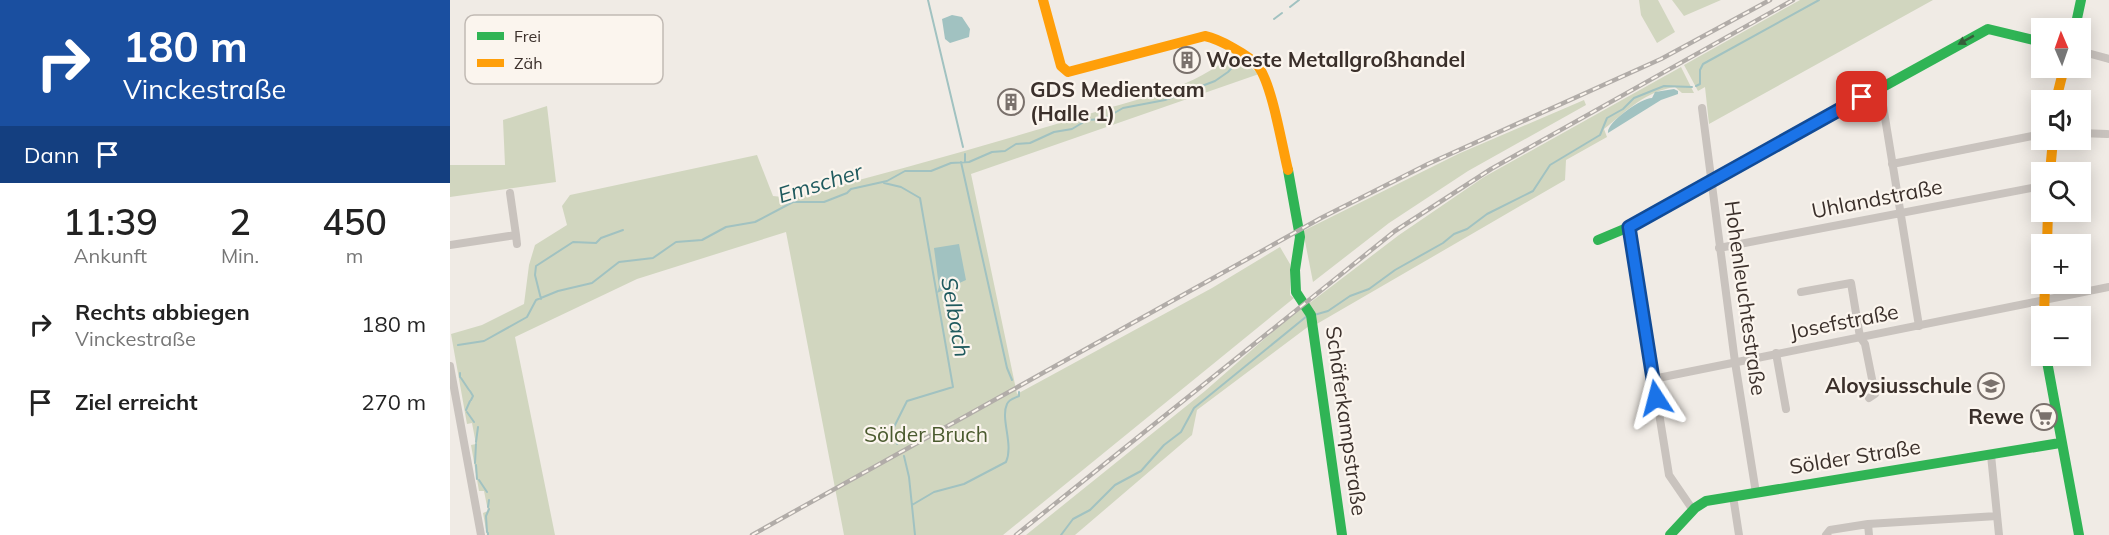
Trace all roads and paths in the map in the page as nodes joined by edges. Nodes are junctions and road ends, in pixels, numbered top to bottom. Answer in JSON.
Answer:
{"nodes":[{"id":1,"x":1043,"y":0,"type":"edge"},
{"id":2,"x":2081,"y":0,"type":"edge"},
{"id":3,"x":2077,"y":18,"type":"edge"},
{"id":4,"x":2031,"y":39,"type":"edge"},
{"id":5,"x":2091,"y":54,"type":"edge"},
{"id":6,"x":2109,"y":59,"type":"edge"},
{"id":7,"x":1880,"y":87,"type":"junction"},
{"id":8,"x":1702,"y":108,"type":"dead end"},
{"id":9,"x":2091,"y":133,"type":"edge"},
{"id":10,"x":2107,"y":134,"type":"dead end"},
{"id":11,"x":2031,"y":136,"type":"edge"},
{"id":12,"x":1892,"y":164,"type":"junction"},
{"id":13,"x":1710,"y":181,"type":"junction"},
{"id":14,"x":2031,"y":188,"type":"edge"},
{"id":15,"x":510,"y":193,"type":"dead end"},
{"id":16,"x":1900,"y":213,"type":"junction"},
{"id":17,"x":1629,"y":227,"type":"junction"},
{"id":18,"x":516,"y":235,"type":"junction"},
{"id":19,"x":1598,"y":240,"type":"dead end"},
{"id":20,"x":517,"y":244,"type":"dead end"},
{"id":21,"x":450,"y":245,"type":"edge"},
{"id":22,"x":1719,"y":248,"type":"junction"},
{"id":23,"x":2109,"y":287,"type":"edge"},
{"id":24,"x":1801,"y":292,"type":"dead end"},
{"id":25,"x":2044,"y":294,"type":"edge"},
{"id":26,"x":2044,"y":302,"type":"junction"},
{"id":27,"x":2044,"y":306,"type":"edge"},
{"id":28,"x":1919,"y":326,"type":"junction"},
{"id":29,"x":1860,"y":337,"type":"junction"},
{"id":30,"x":1776,"y":353,"type":"junction"},
{"id":31,"x":1735,"y":362,"type":"junction"},
{"id":32,"x":450,"y":366,"type":"edge"},
{"id":33,"x":2048,"y":366,"type":"edge"},
{"id":34,"x":1653,"y":379,"type":"junction"},
{"id":35,"x":1869,"y":398,"type":"dead end"},
{"id":36,"x":1786,"y":409,"type":"dead end"},
{"id":37,"x":2060,"y":443,"type":"junction"},
{"id":38,"x":1991,"y":455,"type":"junction"},
{"id":39,"x":1756,"y":493,"type":"junction"},
{"id":40,"x":1733,"y":496,"type":"junction"},
{"id":41,"x":1693,"y":510,"type":"junction"},
{"id":42,"x":1997,"y":516,"type":"junction"},
{"id":43,"x":1868,"y":524,"type":"junction"},
{"id":44,"x":481,"y":535,"type":"edge"},
{"id":45,"x":1341,"y":535,"type":"edge"},
{"id":46,"x":1670,"y":535,"type":"edge"},
{"id":47,"x":1739,"y":535,"type":"edge"},
{"id":48,"x":1826,"y":535,"type":"edge"},
{"id":49,"x":1869,"y":535,"type":"edge"},
{"id":50,"x":1999,"y":535,"type":"edge"},
{"id":51,"x":2079,"y":535,"type":"edge"}],
"edges":[{"from":1,"to":45,"type":"street","name":"Schäferkampstraße"},
{"from":2,"to":3,"type":"street"},
{"from":4,"to":7,"type":"street","one_way":true},
{"from":5,"to":6,"type":"street"},
{"from":7,"to":12,"type":"street"},
{"from":7,"to":13,"type":"street"},
{"from":8,"to":13,"type":"street","name":"Hohenleuchtestraße"},
{"from":9,"to":10,"type":"street"},
{"from":11,"to":12,"type":"street"},
{"from":12,"to":16,"type":"street"},
{"from":13,"to":17,"type":"street"},
{"from":13,"to":22,"type":"street","name":"Hohenleuchtestraße"},
{"from":14,"to":16,"type":"street","name":"Uhlandstraße"},
{"from":15,"to":18,"type":"street"},
{"from":16,"to":22,"type":"street","name":"Uhlandstraße"},
{"from":16,"to":28,"type":"street"},
{"from":17,"to":19,"type":"street"},
{"from":17,"to":34,"type":"street"},
{"from":18,"to":20,"type":"street"},
{"from":18,"to":21,"type":"street"},
{"from":22,"to":31,"type":"street","name":"Hohenleuchtestraße"},
{"from":23,"to":26,"type":"street","name":"Josefstraße"},
{"from":24,"to":29,"type":"street"},
{"from":25,"to":26,"type":"street"},
{"from":26,"to":27,"type":"street"},
{"from":26,"to":28,"type":"street","name":"Josefstraße"},
{"from":28,"to":29,"type":"street","name":"Josefstraße"},
{"from":29,"to":30,"type":"street","name":"Josefstraße"},
{"from":29,"to":35,"type":"street"},
{"from":30,"to":31,"type":"street","name":"Josefstraße"},
{"from":30,"to":36,"type":"street"},
{"from":31,"to":34,"type":"street","name":"Josefstraße"},
{"from":31,"to":39,"type":"street","name":"Hohenleuchtestraße"},
{"from":32,"to":44,"type":"street"},
{"from":33,"to":37,"type":"street"},
{"from":34,"to":41,"type":"street"},
{"from":37,"to":38,"type":"street","name":"Sölder Straße"},
{"from":37,"to":51,"type":"street"},
{"from":38,"to":39,"type":"street","name":"Sölder Straße"},
{"from":38,"to":42,"type":"street"},
{"from":39,"to":40,"type":"street","name":"Sölder Straße"},
{"from":40,"to":41,"type":"street","name":"Sölder Straße"},
{"from":40,"to":47,"type":"street"},
{"from":41,"to":46,"type":"street","name":"Sölder Straße"},
{"from":42,"to":43,"type":"street"},
{"from":42,"to":50,"type":"street"},
{"from":43,"to":48,"type":"street"},
{"from":43,"to":49,"type":"street"}]}
